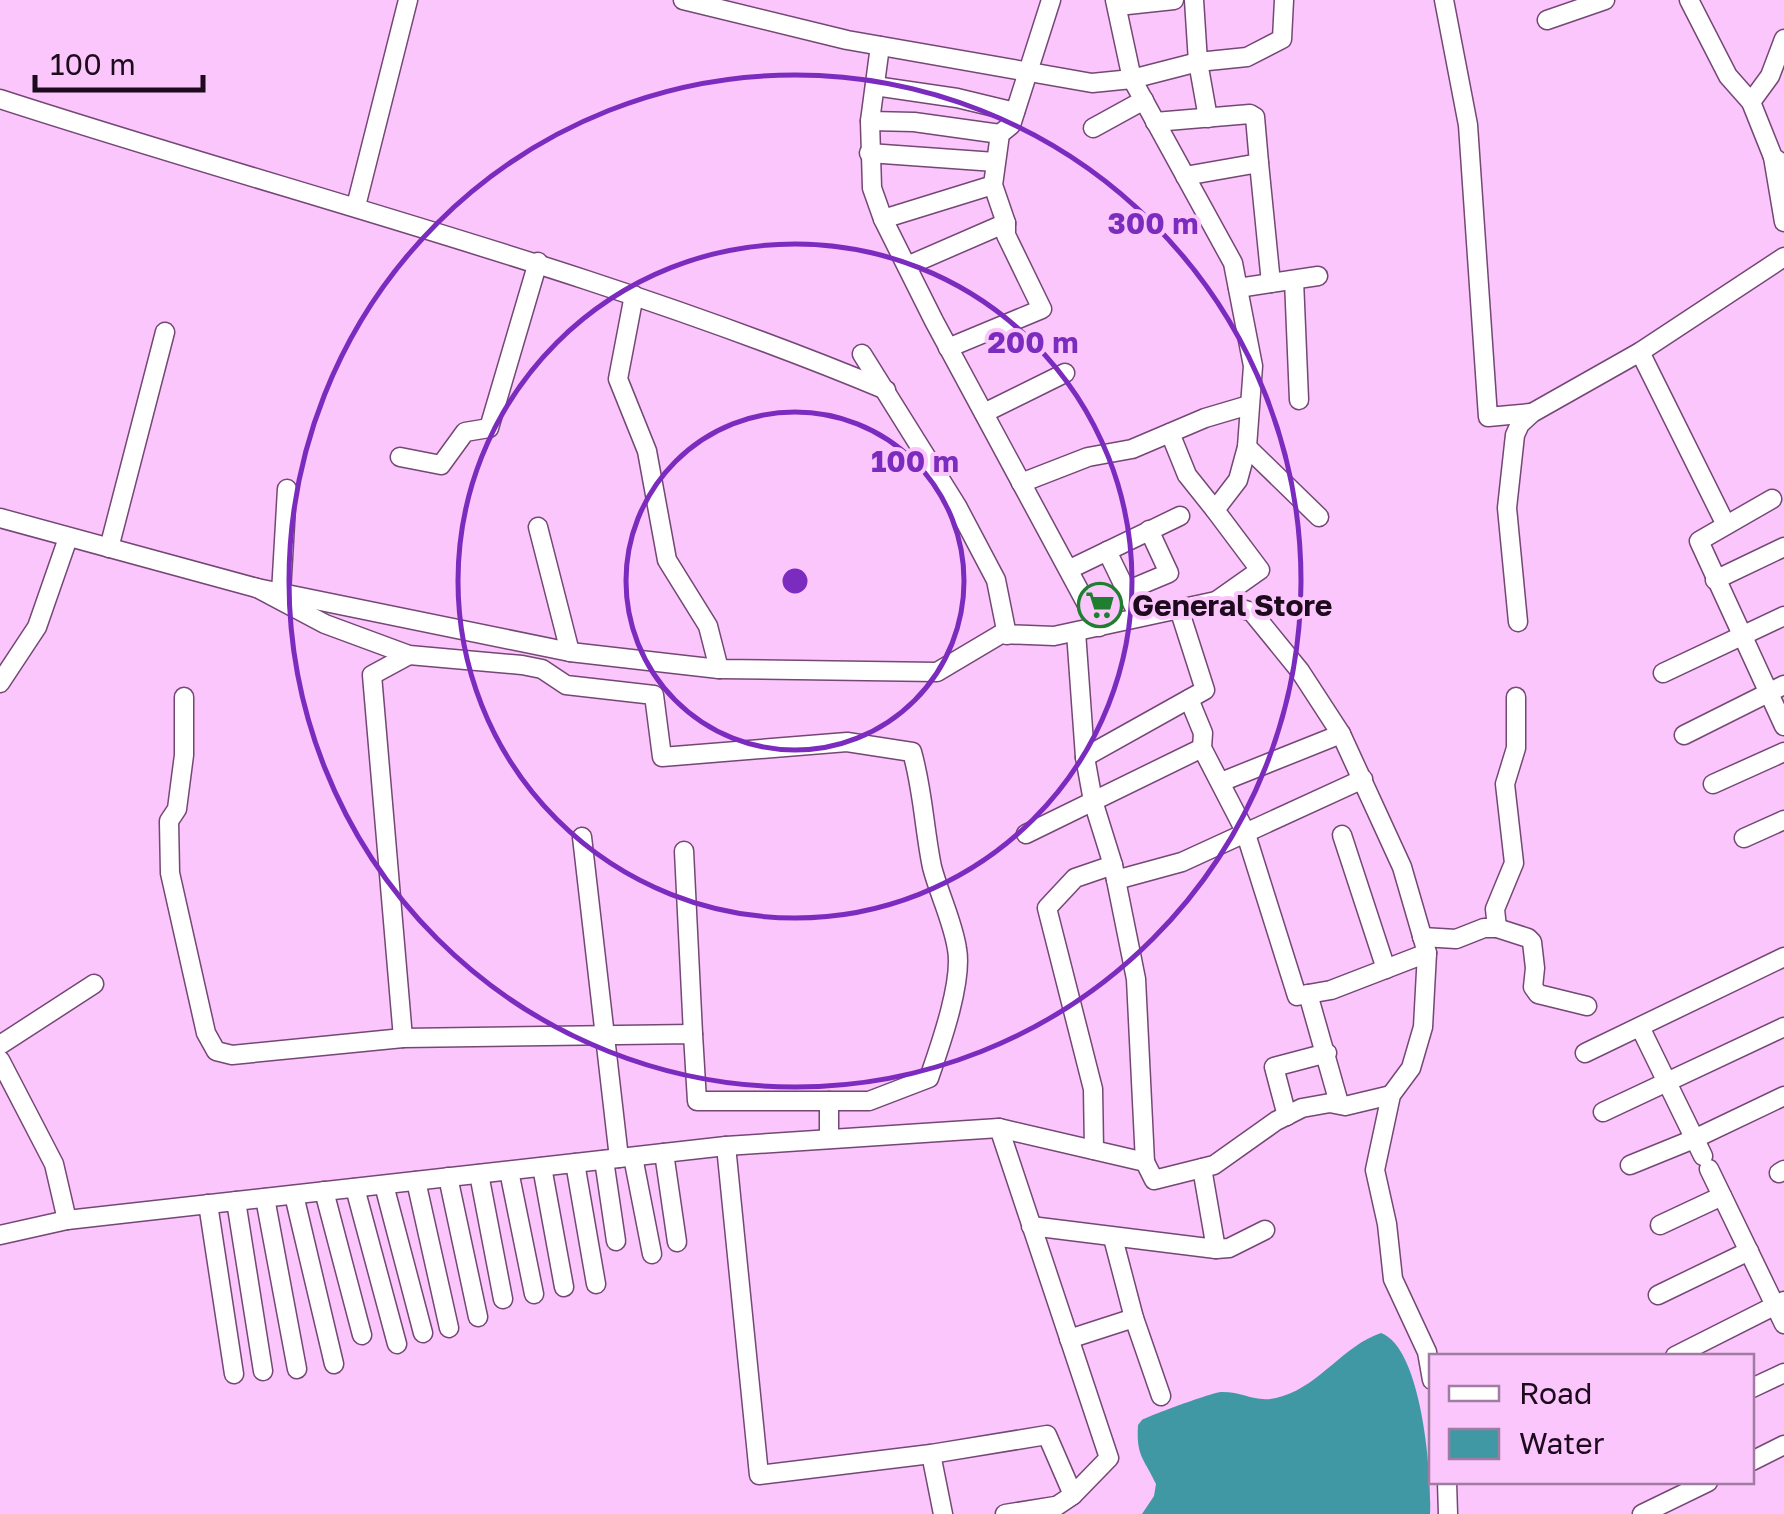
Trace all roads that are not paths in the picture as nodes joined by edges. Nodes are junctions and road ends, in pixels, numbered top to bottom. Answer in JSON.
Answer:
{"nodes":[{"id":1,"x":408,"y":0,"type":"edge"},
{"id":2,"x":683,"y":0,"type":"edge"},
{"id":3,"x":1050,"y":0,"type":"edge"},
{"id":4,"x":1174,"y":0,"type":"edge"},
{"id":5,"x":1194,"y":0,"type":"edge"},
{"id":6,"x":1284,"y":0,"type":"edge"},
{"id":7,"x":1444,"y":0,"type":"edge"},
{"id":8,"x":1605,"y":0,"type":"edge"},
{"id":9,"x":1690,"y":0,"type":"edge"},
{"id":10,"x":1117,"y":3,"type":"edge"},
{"id":11,"x":717,"y":4,"type":"edge"},
{"id":12,"x":1548,"y":20,"type":"dead end"},
{"id":13,"x":1784,"y":38,"type":"edge"},
{"id":14,"x":880,"y":46,"type":"junction"},
{"id":15,"x":1198,"y":62,"type":"junction"},
{"id":16,"x":1780,"y":62,"type":"edge"},
{"id":17,"x":1027,"y":72,"type":"junction"},
{"id":18,"x":1132,"y":80,"type":"junction"},
{"id":19,"x":875,"y":86,"type":"junction"},
{"id":20,"x":0,"y":99,"type":"edge"},
{"id":21,"x":1144,"y":100,"type":"junction"},
{"id":22,"x":1751,"y":102,"type":"junction"},
{"id":23,"x":1015,"y":112,"type":"junction"},
{"id":24,"x":1208,"y":118,"type":"junction"},
{"id":25,"x":870,"y":121,"type":"junction"},
{"id":26,"x":1156,"y":122,"type":"junction"},
{"id":27,"x":1093,"y":128,"type":"dead end"},
{"id":28,"x":1000,"y":134,"type":"junction"},
{"id":29,"x":869,"y":153,"type":"junction"},
{"id":30,"x":1779,"y":161,"type":"edge"},
{"id":31,"x":995,"y":162,"type":"junction"},
{"id":32,"x":1259,"y":162,"type":"junction"},
{"id":33,"x":1185,"y":176,"type":"junction"},
{"id":34,"x":994,"y":185,"type":"junction"},
{"id":35,"x":356,"y":206,"type":"junction"},
{"id":36,"x":1783,"y":217,"type":"edge"},
{"id":37,"x":884,"y":219,"type":"junction"},
{"id":38,"x":1006,"y":223,"type":"junction"},
{"id":39,"x":1784,"y":257,"type":"edge"},
{"id":40,"x":538,"y":262,"type":"junction"},
{"id":41,"x":907,"y":266,"type":"junction"},
{"id":42,"x":1318,"y":276,"type":"dead end"},
{"id":43,"x":1294,"y":280,"type":"junction"},
{"id":44,"x":1271,"y":283,"type":"junction"},
{"id":45,"x":1238,"y":288,"type":"junction"},
{"id":46,"x":634,"y":295,"type":"junction"},
{"id":47,"x":165,"y":332,"type":"dead end"},
{"id":48,"x":948,"y":348,"type":"junction"},
{"id":49,"x":1640,"y":352,"type":"junction"},
{"id":50,"x":862,"y":354,"type":"dead end"},
{"id":51,"x":1065,"y":373,"type":"dead end"},
{"id":52,"x":886,"y":390,"type":"junction"},
{"id":53,"x":1299,"y":400,"type":"dead end"},
{"id":54,"x":1249,"y":405,"type":"junction"},
{"id":55,"x":984,"y":413,"type":"junction"},
{"id":56,"x":1532,"y":413,"type":"junction"},
{"id":57,"x":1170,"y":433,"type":"junction"},
{"id":58,"x":1247,"y":446,"type":"junction"},
{"id":59,"x":400,"y":457,"type":"dead end"},
{"id":60,"x":1022,"y":483,"type":"junction"},
{"id":61,"x":287,"y":490,"type":"dead end"},
{"id":62,"x":1772,"y":499,"type":"dead end"},
{"id":63,"x":1215,"y":510,"type":"junction"},
{"id":64,"x":1180,"y":516,"type":"dead end"},
{"id":65,"x":0,"y":518,"type":"edge"},
{"id":66,"x":1320,"y":518,"type":"dead end"},
{"id":67,"x":1726,"y":526,"type":"junction"},
{"id":68,"x":538,"y":527,"type":"dead end"},
{"id":69,"x":1149,"y":530,"type":"junction"},
{"id":70,"x":68,"y":538,"type":"junction"},
{"id":71,"x":1784,"y":547,"type":"edge"},
{"id":72,"x":109,"y":548,"type":"junction"},
{"id":73,"x":1106,"y":551,"type":"junction"},
{"id":74,"x":1070,"y":569,"type":"junction"},
{"id":75,"x":1715,"y":580,"type":"junction"},
{"id":76,"x":1237,"y":586,"type":"junction"},
{"id":77,"x":257,"y":588,"type":"junction"},
{"id":78,"x":1126,"y":592,"type":"junction"},
{"id":79,"x":281,"y":593,"type":"junction"},
{"id":80,"x":1216,"y":601,"type":"junction"},
{"id":81,"x":1179,"y":609,"type":"junction"},
{"id":82,"x":1252,"y":612,"type":"junction"},
{"id":83,"x":1784,"y":616,"type":"edge"},
{"id":84,"x":1139,"y":618,"type":"junction"},
{"id":85,"x":1518,"y":622,"type":"dead end"},
{"id":86,"x":1099,"y":627,"type":"junction"},
{"id":87,"x":1076,"y":632,"type":"junction"},
{"id":88,"x":1007,"y":635,"type":"junction"},
{"id":89,"x":1742,"y":636,"type":"junction"},
{"id":90,"x":570,"y":652,"type":"junction"},
{"id":91,"x":409,"y":656,"type":"junction"},
{"id":92,"x":719,"y":669,"type":"junction"},
{"id":93,"x":1662,"y":672,"type":"dead end"},
{"id":94,"x":0,"y":683,"type":"edge"},
{"id":95,"x":1776,"y":688,"type":"edge"},
{"id":96,"x":184,"y":697,"type":"dead end"},
{"id":97,"x":1516,"y":698,"type":"dead end"},
{"id":98,"x":1189,"y":699,"type":"junction"},
{"id":99,"x":1784,"y":726,"type":"edge"},
{"id":100,"x":1341,"y":734,"type":"junction"},
{"id":101,"x":1684,"y":734,"type":"dead end"},
{"id":102,"x":1202,"y":748,"type":"junction"},
{"id":103,"x":1784,"y":752,"type":"edge"},
{"id":104,"x":1084,"y":758,"type":"junction"},
{"id":105,"x":1362,"y":779,"type":"junction"},
{"id":106,"x":1220,"y":782,"type":"junction"},
{"id":107,"x":1713,"y":784,"type":"dead end"},
{"id":108,"x":1093,"y":801,"type":"junction"},
{"id":109,"x":1784,"y":820,"type":"edge"},
{"id":110,"x":1245,"y":831,"type":"junction"},
{"id":111,"x":1026,"y":834,"type":"dead end"},
{"id":112,"x":1342,"y":835,"type":"dead end"},
{"id":113,"x":582,"y":837,"type":"dead end"},
{"id":114,"x":1744,"y":838,"type":"dead end"},
{"id":115,"x":684,"y":850,"type":"dead end"},
{"id":116,"x":1114,"y":872,"type":"junction"},
{"id":117,"x":1496,"y":928,"type":"junction"},
{"id":118,"x":1424,"y":945,"type":"junction"},
{"id":119,"x":1784,"y":957,"type":"edge"},
{"id":120,"x":1386,"y":969,"type":"junction"},
{"id":121,"x":94,"y":984,"type":"dead end"},
{"id":122,"x":1308,"y":994,"type":"junction"},
{"id":123,"x":1587,"y":1006,"type":"dead end"},
{"id":124,"x":1640,"y":1027,"type":"junction"},
{"id":125,"x":1784,"y":1027,"type":"edge"},
{"id":126,"x":606,"y":1034,"type":"junction"},
{"id":127,"x":693,"y":1034,"type":"junction"},
{"id":128,"x":402,"y":1038,"type":"junction"},
{"id":129,"x":0,"y":1045,"type":"edge"},
{"id":130,"x":1327,"y":1052,"type":"junction"},
{"id":131,"x":1585,"y":1054,"type":"dead end"},
{"id":132,"x":0,"y":1060,"type":"edge"},
{"id":133,"x":1667,"y":1082,"type":"junction"},
{"id":134,"x":1391,"y":1095,"type":"junction"},
{"id":135,"x":1784,"y":1096,"type":"edge"},
{"id":136,"x":829,"y":1100,"type":"junction"},
{"id":137,"x":1339,"y":1103,"type":"junction"},
{"id":138,"x":1603,"y":1112,"type":"dead end"},
{"id":139,"x":1287,"y":1116,"type":"junction"},
{"id":140,"x":999,"y":1128,"type":"junction"},
{"id":141,"x":829,"y":1140,"type":"junction"},
{"id":142,"x":726,"y":1146,"type":"junction"},
{"id":143,"x":1094,"y":1150,"type":"junction"},
{"id":144,"x":664,"y":1153,"type":"junction"},
{"id":145,"x":1702,"y":1155,"type":"junction"},
{"id":146,"x":619,"y":1158,"type":"junction"},
{"id":147,"x":1146,"y":1162,"type":"junction"},
{"id":148,"x":574,"y":1163,"type":"junction"},
{"id":149,"x":1630,"y":1165,"type":"dead end"},
{"id":150,"x":542,"y":1167,"type":"junction"},
{"id":151,"x":1202,"y":1168,"type":"junction"},
{"id":152,"x":509,"y":1171,"type":"junction"},
{"id":153,"x":480,"y":1174,"type":"junction"},
{"id":154,"x":448,"y":1178,"type":"junction"},
{"id":155,"x":416,"y":1181,"type":"junction"},
{"id":156,"x":384,"y":1185,"type":"junction"},
{"id":157,"x":355,"y":1188,"type":"junction"},
{"id":158,"x":324,"y":1192,"type":"junction"},
{"id":159,"x":294,"y":1195,"type":"junction"},
{"id":160,"x":1722,"y":1196,"type":"junction"},
{"id":161,"x":265,"y":1198,"type":"junction"},
{"id":162,"x":236,"y":1201,"type":"junction"},
{"id":163,"x":208,"y":1204,"type":"junction"},
{"id":164,"x":68,"y":1220,"type":"junction"},
{"id":165,"x":1660,"y":1225,"type":"dead end"},
{"id":166,"x":1031,"y":1226,"type":"junction"},
{"id":167,"x":1265,"y":1230,"type":"dead end"},
{"id":168,"x":0,"y":1235,"type":"edge"},
{"id":169,"x":1113,"y":1238,"type":"junction"},
{"id":170,"x":616,"y":1240,"type":"dead end"},
{"id":171,"x":677,"y":1242,"type":"dead end"},
{"id":172,"x":1216,"y":1249,"type":"junction"},
{"id":173,"x":1749,"y":1251,"type":"junction"},
{"id":174,"x":652,"y":1254,"type":"dead end"},
{"id":175,"x":596,"y":1284,"type":"dead end"},
{"id":176,"x":564,"y":1286,"type":"dead end"},
{"id":177,"x":534,"y":1294,"type":"dead end"},
{"id":178,"x":1658,"y":1295,"type":"dead end"},
{"id":179,"x":503,"y":1299,"type":"dead end"},
{"id":180,"x":1780,"y":1304,"type":"edge"},
{"id":181,"x":478,"y":1316,"type":"dead end"},
{"id":182,"x":1134,"y":1318,"type":"junction"},
{"id":183,"x":1784,"y":1324,"type":"edge"},
{"id":184,"x":449,"y":1328,"type":"dead end"},
{"id":185,"x":423,"y":1334,"type":"dead end"},
{"id":186,"x":362,"y":1335,"type":"dead end"},
{"id":187,"x":1069,"y":1339,"type":"junction"},
{"id":188,"x":398,"y":1344,"type":"dead end"},
{"id":189,"x":1679,"y":1354,"type":"edge"},
{"id":190,"x":334,"y":1364,"type":"dead end"},
{"id":191,"x":1429,"y":1366,"type":"edge"},
{"id":192,"x":297,"y":1369,"type":"dead end"},
{"id":193,"x":263,"y":1371,"type":"dead end"},
{"id":194,"x":1784,"y":1372,"type":"edge"},
{"id":195,"x":234,"y":1374,"type":"dead end"},
{"id":196,"x":1754,"y":1387,"type":"edge"},
{"id":197,"x":1161,"y":1396,"type":"dead end"},
{"id":198,"x":1784,"y":1445,"type":"edge"},
{"id":199,"x":931,"y":1454,"type":"junction"},
{"id":200,"x":1754,"y":1460,"type":"edge"},
{"id":201,"x":1447,"y":1484,"type":"edge"},
{"id":202,"x":1704,"y":1484,"type":"edge"},
{"id":203,"x":1679,"y":1496,"type":"junction"},
{"id":204,"x":1060,"y":1505,"type":"edge"},
{"id":205,"x":943,"y":1514,"type":"edge"},
{"id":206,"x":1005,"y":1514,"type":"edge"},
{"id":207,"x":1448,"y":1514,"type":"edge"},
{"id":208,"x":1642,"y":1514,"type":"edge"},
{"id":209,"x":1687,"y":1514,"type":"edge"}],
"edges":[{"from":1,"to":35,"type":"street"},
{"from":2,"to":11,"type":"street"},
{"from":3,"to":17,"type":"street"},
{"from":4,"to":10,"type":"street"},
{"from":5,"to":15,"type":"street"},
{"from":6,"to":15,"type":"street"},
{"from":7,"to":56,"type":"street"},
{"from":8,"to":12,"type":"street"},
{"from":9,"to":22,"type":"street"},
{"from":10,"to":18,"type":"street"},
{"from":11,"to":14,"type":"street"},
{"from":13,"to":16,"type":"street"},
{"from":14,"to":17,"type":"street"},
{"from":14,"to":19,"type":"street"},
{"from":15,"to":18,"type":"street"},
{"from":15,"to":24,"type":"street"},
{"from":16,"to":22,"type":"street"},
{"from":17,"to":18,"type":"street"},
{"from":17,"to":23,"type":"street"},
{"from":18,"to":21,"type":"street"},
{"from":19,"to":23,"type":"street"},
{"from":19,"to":25,"type":"street"},
{"from":20,"to":35,"type":"street"},
{"from":21,"to":26,"type":"street"},
{"from":21,"to":27,"type":"street"},
{"from":22,"to":30,"type":"street"},
{"from":23,"to":28,"type":"street"},
{"from":24,"to":26,"type":"street"},
{"from":24,"to":32,"type":"street"},
{"from":25,"to":28,"type":"street"},
{"from":25,"to":29,"type":"street"},
{"from":26,"to":33,"type":"street"},
{"from":28,"to":31,"type":"street"},
{"from":29,"to":31,"type":"street"},
{"from":29,"to":37,"type":"street"},
{"from":30,"to":36,"type":"street"},
{"from":31,"to":34,"type":"street"},
{"from":32,"to":33,"type":"street"},
{"from":32,"to":44,"type":"street"},
{"from":33,"to":45,"type":"street"},
{"from":34,"to":37,"type":"street"},
{"from":34,"to":38,"type":"street"},
{"from":35,"to":40,"type":"street"},
{"from":37,"to":41,"type":"street"},
{"from":38,"to":41,"type":"street"},
{"from":38,"to":48,"type":"street"},
{"from":39,"to":49,"type":"street"},
{"from":40,"to":46,"type":"street"},
{"from":40,"to":59,"type":"street"},
{"from":41,"to":48,"type":"street"},
{"from":42,"to":43,"type":"street"},
{"from":43,"to":44,"type":"street"},
{"from":43,"to":53,"type":"street"},
{"from":44,"to":45,"type":"street"},
{"from":45,"to":54,"type":"street"},
{"from":46,"to":52,"type":"street"},
{"from":46,"to":92,"type":"street"},
{"from":47,"to":72,"type":"street"},
{"from":48,"to":55,"type":"street"},
{"from":49,"to":56,"type":"street"},
{"from":49,"to":67,"type":"street"},
{"from":50,"to":52,"type":"street"},
{"from":51,"to":55,"type":"street"},
{"from":52,"to":88,"type":"street"},
{"from":54,"to":57,"type":"street"},
{"from":54,"to":58,"type":"street"},
{"from":55,"to":60,"type":"street"},
{"from":56,"to":85,"type":"street"},
{"from":57,"to":60,"type":"street"},
{"from":57,"to":63,"type":"street"},
{"from":58,"to":63,"type":"street"},
{"from":58,"to":66,"type":"street"},
{"from":60,"to":74,"type":"street"},
{"from":61,"to":79,"type":"street"},
{"from":62,"to":67,"type":"street"},
{"from":63,"to":76,"type":"street"},
{"from":64,"to":69,"type":"street"},
{"from":65,"to":70,"type":"street"},
{"from":67,"to":75,"type":"street"},
{"from":68,"to":90,"type":"street"},
{"from":69,"to":73,"type":"street"},
{"from":69,"to":78,"type":"street"},
{"from":70,"to":72,"type":"street"},
{"from":70,"to":94,"type":"street"},
{"from":71,"to":75,"type":"street"},
{"from":72,"to":77,"type":"street"},
{"from":73,"to":74,"type":"street"},
{"from":73,"to":78,"type":"street"},
{"from":74,"to":86,"type":"street"},
{"from":75,"to":89,"type":"street"},
{"from":76,"to":80,"type":"street"},
{"from":76,"to":82,"type":"street"},
{"from":77,"to":79,"type":"street"},
{"from":77,"to":91,"type":"street"},
{"from":78,"to":84,"type":"street"},
{"from":79,"to":90,"type":"street"},
{"from":80,"to":81,"type":"street"},
{"from":80,"to":82,"type":"street"},
{"from":81,"to":84,"type":"street"},
{"from":81,"to":98,"type":"street"},
{"from":82,"to":100,"type":"street"},
{"from":83,"to":89,"type":"street"},
{"from":84,"to":86,"type":"street"},
{"from":86,"to":87,"type":"street"},
{"from":87,"to":88,"type":"street"},
{"from":87,"to":104,"type":"street"},
{"from":88,"to":92,"type":"street"},
{"from":89,"to":93,"type":"street"},
{"from":89,"to":95,"type":"street"},
{"from":90,"to":92,"type":"street"},
{"from":91,"to":128,"type":"street"},
{"from":91,"to":136,"type":"street"},
{"from":95,"to":99,"type":"street"},
{"from":95,"to":101,"type":"street"},
{"from":96,"to":128,"type":"street"},
{"from":97,"to":117,"type":"street"},
{"from":98,"to":102,"type":"street"},
{"from":98,"to":104,"type":"street"},
{"from":100,"to":105,"type":"street"},
{"from":100,"to":106,"type":"street"},
{"from":102,"to":106,"type":"street"},
{"from":102,"to":108,"type":"street"},
{"from":103,"to":107,"type":"street"},
{"from":104,"to":108,"type":"street"},
{"from":105,"to":110,"type":"street"},
{"from":105,"to":118,"type":"street"},
{"from":106,"to":110,"type":"street"},
{"from":108,"to":111,"type":"street"},
{"from":108,"to":116,"type":"street"},
{"from":109,"to":114,"type":"street"},
{"from":110,"to":116,"type":"street"},
{"from":110,"to":122,"type":"street"},
{"from":112,"to":120,"type":"street"},
{"from":113,"to":126,"type":"street"},
{"from":115,"to":127,"type":"street"},
{"from":116,"to":143,"type":"street"},
{"from":116,"to":147,"type":"street"},
{"from":117,"to":118,"type":"street"},
{"from":117,"to":123,"type":"street"},
{"from":118,"to":120,"type":"street"},
{"from":118,"to":134,"type":"street"},
{"from":119,"to":124,"type":"street"},
{"from":120,"to":122,"type":"street"},
{"from":121,"to":129,"type":"street"},
{"from":122,"to":130,"type":"street"},
{"from":124,"to":131,"type":"street"},
{"from":124,"to":133,"type":"street"},
{"from":125,"to":133,"type":"street"},
{"from":126,"to":127,"type":"street"},
{"from":126,"to":128,"type":"street"},
{"from":126,"to":146,"type":"street"},
{"from":127,"to":136,"type":"street"},
{"from":130,"to":137,"type":"street"},
{"from":130,"to":139,"type":"street"},
{"from":132,"to":164,"type":"street"},
{"from":133,"to":138,"type":"street"},
{"from":133,"to":145,"type":"street"},
{"from":134,"to":137,"type":"street"},
{"from":134,"to":191,"type":"street"},
{"from":135,"to":145,"type":"street"},
{"from":136,"to":141,"type":"street"},
{"from":137,"to":139,"type":"street"},
{"from":139,"to":151,"type":"street"},
{"from":140,"to":141,"type":"street"},
{"from":140,"to":143,"type":"street"},
{"from":140,"to":166,"type":"street"},
{"from":141,"to":142,"type":"street"},
{"from":142,"to":144,"type":"street"},
{"from":142,"to":199,"type":"street"},
{"from":143,"to":147,"type":"street"},
{"from":144,"to":146,"type":"street"},
{"from":144,"to":171,"type":"street"},
{"from":145,"to":149,"type":"street"},
{"from":145,"to":160,"type":"street"},
{"from":146,"to":148,"type":"street"},
{"from":146,"to":170,"type":"street"},
{"from":146,"to":174,"type":"street"},
{"from":147,"to":151,"type":"street"},
{"from":148,"to":150,"type":"street"},
{"from":148,"to":175,"type":"street"},
{"from":150,"to":152,"type":"street"},
{"from":150,"to":176,"type":"street"},
{"from":151,"to":172,"type":"street"},
{"from":152,"to":153,"type":"street"},
{"from":152,"to":177,"type":"street"},
{"from":153,"to":154,"type":"street"},
{"from":153,"to":179,"type":"street"},
{"from":154,"to":155,"type":"street"},
{"from":154,"to":181,"type":"street"},
{"from":155,"to":156,"type":"street"},
{"from":155,"to":184,"type":"street"},
{"from":156,"to":157,"type":"street"},
{"from":156,"to":185,"type":"street"},
{"from":157,"to":158,"type":"street"},
{"from":157,"to":188,"type":"street"},
{"from":158,"to":159,"type":"street"},
{"from":158,"to":186,"type":"street"},
{"from":159,"to":161,"type":"street"},
{"from":159,"to":190,"type":"street"},
{"from":160,"to":165,"type":"street"},
{"from":160,"to":173,"type":"street"},
{"from":161,"to":162,"type":"street"},
{"from":161,"to":192,"type":"street"},
{"from":162,"to":163,"type":"street"},
{"from":162,"to":193,"type":"street"},
{"from":163,"to":164,"type":"street"},
{"from":163,"to":195,"type":"street"},
{"from":164,"to":168,"type":"street"},
{"from":166,"to":169,"type":"street"},
{"from":166,"to":187,"type":"street"},
{"from":167,"to":172,"type":"street"},
{"from":169,"to":172,"type":"street"},
{"from":169,"to":182,"type":"street"},
{"from":173,"to":178,"type":"street"},
{"from":173,"to":180,"type":"street"},
{"from":180,"to":183,"type":"street"},
{"from":180,"to":189,"type":"street"},
{"from":182,"to":187,"type":"street"},
{"from":182,"to":197,"type":"street"},
{"from":187,"to":204,"type":"street"},
{"from":194,"to":196,"type":"street"},
{"from":198,"to":200,"type":"street"},
{"from":199,"to":204,"type":"street"},
{"from":199,"to":205,"type":"street"},
{"from":201,"to":207,"type":"street"},
{"from":202,"to":203,"type":"street"},
{"from":203,"to":208,"type":"street"},
{"from":203,"to":209,"type":"street"},
{"from":204,"to":206,"type":"street"}]}
